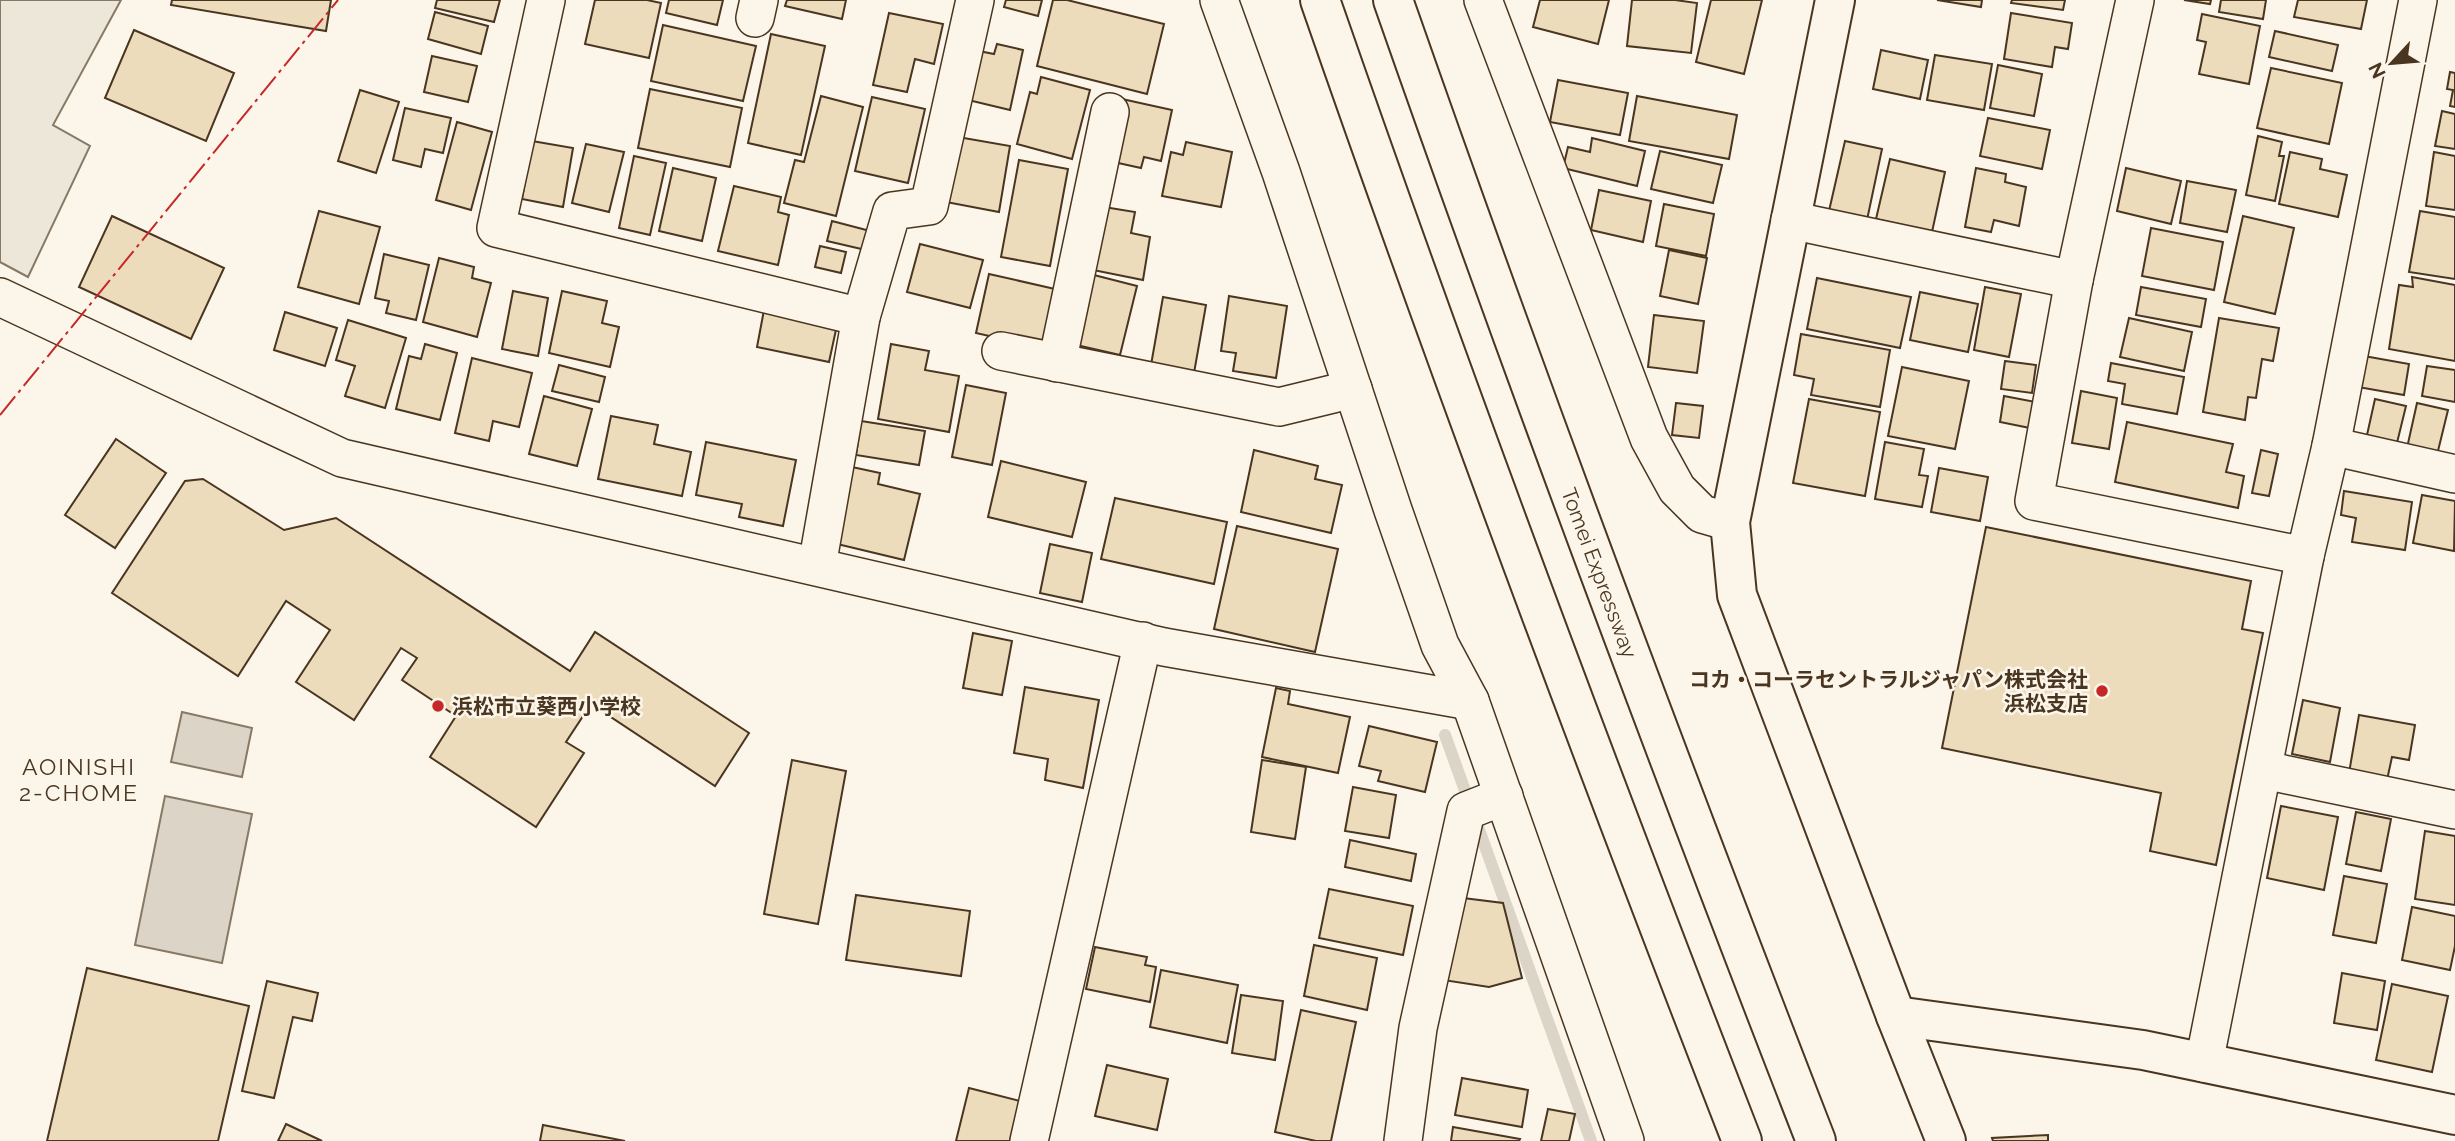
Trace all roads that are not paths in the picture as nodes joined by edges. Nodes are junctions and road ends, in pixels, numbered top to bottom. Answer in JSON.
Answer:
{"nodes":[{"id":1,"x":546,"y":0,"type":"edge"},
{"id":2,"x":975,"y":0,"type":"edge"},
{"id":3,"x":1219,"y":0,"type":"edge"},
{"id":4,"x":1320,"y":0,"type":"edge"},
{"id":5,"x":1393,"y":0,"type":"edge"},
{"id":6,"x":1483,"y":0,"type":"edge"},
{"id":7,"x":1835,"y":0,"type":"edge"},
{"id":8,"x":2135,"y":0,"type":"edge"},
{"id":9,"x":2418,"y":0,"type":"edge"},
{"id":10,"x":1110,"y":112,"type":"dead end"},
{"id":11,"x":1790,"y":219,"type":"junction"},
{"id":12,"x":2074,"y":280,"type":"junction"},
{"id":13,"x":0,"y":297,"type":"edge"},
{"id":14,"x":861,"y":317,"type":"junction"},
{"id":15,"x":1001,"y":351,"type":"dead end"},
{"id":16,"x":1057,"y":363,"type":"junction"},
{"id":17,"x":1353,"y":389,"type":"junction"},
{"id":18,"x":2331,"y":446,"type":"junction"},
{"id":19,"x":2455,"y":474,"type":"edge"},
{"id":20,"x":1730,"y":522,"type":"junction"},
{"id":21,"x":2305,"y":556,"type":"junction"},
{"id":22,"x":817,"y":566,"type":"junction"},
{"id":23,"x":1143,"y":641,"type":"junction"},
{"id":24,"x":1470,"y":701,"type":"junction"},
{"id":25,"x":2264,"y":770,"type":"junction"},
{"id":26,"x":1485,"y":803,"type":"junction"},
{"id":27,"x":2455,"y":810,"type":"edge"},
{"id":28,"x":1896,"y":1016,"type":"junction"},
{"id":29,"x":2204,"y":1063,"type":"junction"},
{"id":30,"x":2455,"y":1115,"type":"edge"},
{"id":31,"x":1029,"y":1141,"type":"edge"},
{"id":32,"x":1403,"y":1141,"type":"edge"},
{"id":33,"x":1625,"y":1141,"type":"edge"},
{"id":34,"x":1742,"y":1141,"type":"edge"},
{"id":35,"x":1816,"y":1141,"type":"edge"},
{"id":36,"x":1945,"y":1141,"type":"edge"}],
"edges":[{"from":1,"to":14,"type":"street"},
{"from":2,"to":14,"type":"street"},
{"from":3,"to":17,"type":"street"},
{"from":4,"to":34,"type":"main road"},
{"from":5,"to":35,"type":"main road","name":"Tomei Expressway"},
{"from":6,"to":20,"type":"street"},
{"from":7,"to":11,"type":"main road"},
{"from":8,"to":12,"type":"street"},
{"from":9,"to":18,"type":"street"},
{"from":10,"to":16,"type":"street"},
{"from":11,"to":12,"type":"street"},
{"from":11,"to":20,"type":"main road"},
{"from":12,"to":21,"type":"street"},
{"from":13,"to":22,"type":"street"},
{"from":14,"to":22,"type":"street"},
{"from":15,"to":16,"type":"street"},
{"from":16,"to":17,"type":"street"},
{"from":17,"to":24,"type":"street"},
{"from":18,"to":19,"type":"street"},
{"from":18,"to":21,"type":"street"},
{"from":20,"to":28,"type":"main road"},
{"from":21,"to":25,"type":"street"},
{"from":22,"to":23,"type":"street"},
{"from":23,"to":24,"type":"street"},
{"from":23,"to":31,"type":"street"},
{"from":24,"to":26,"type":"street"},
{"from":25,"to":27,"type":"street"},
{"from":25,"to":29,"type":"street"},
{"from":26,"to":32,"type":"street"},
{"from":26,"to":33,"type":"street"},
{"from":28,"to":29,"type":"main road"},
{"from":28,"to":36,"type":"main road"},
{"from":29,"to":30,"type":"main road"}]}
